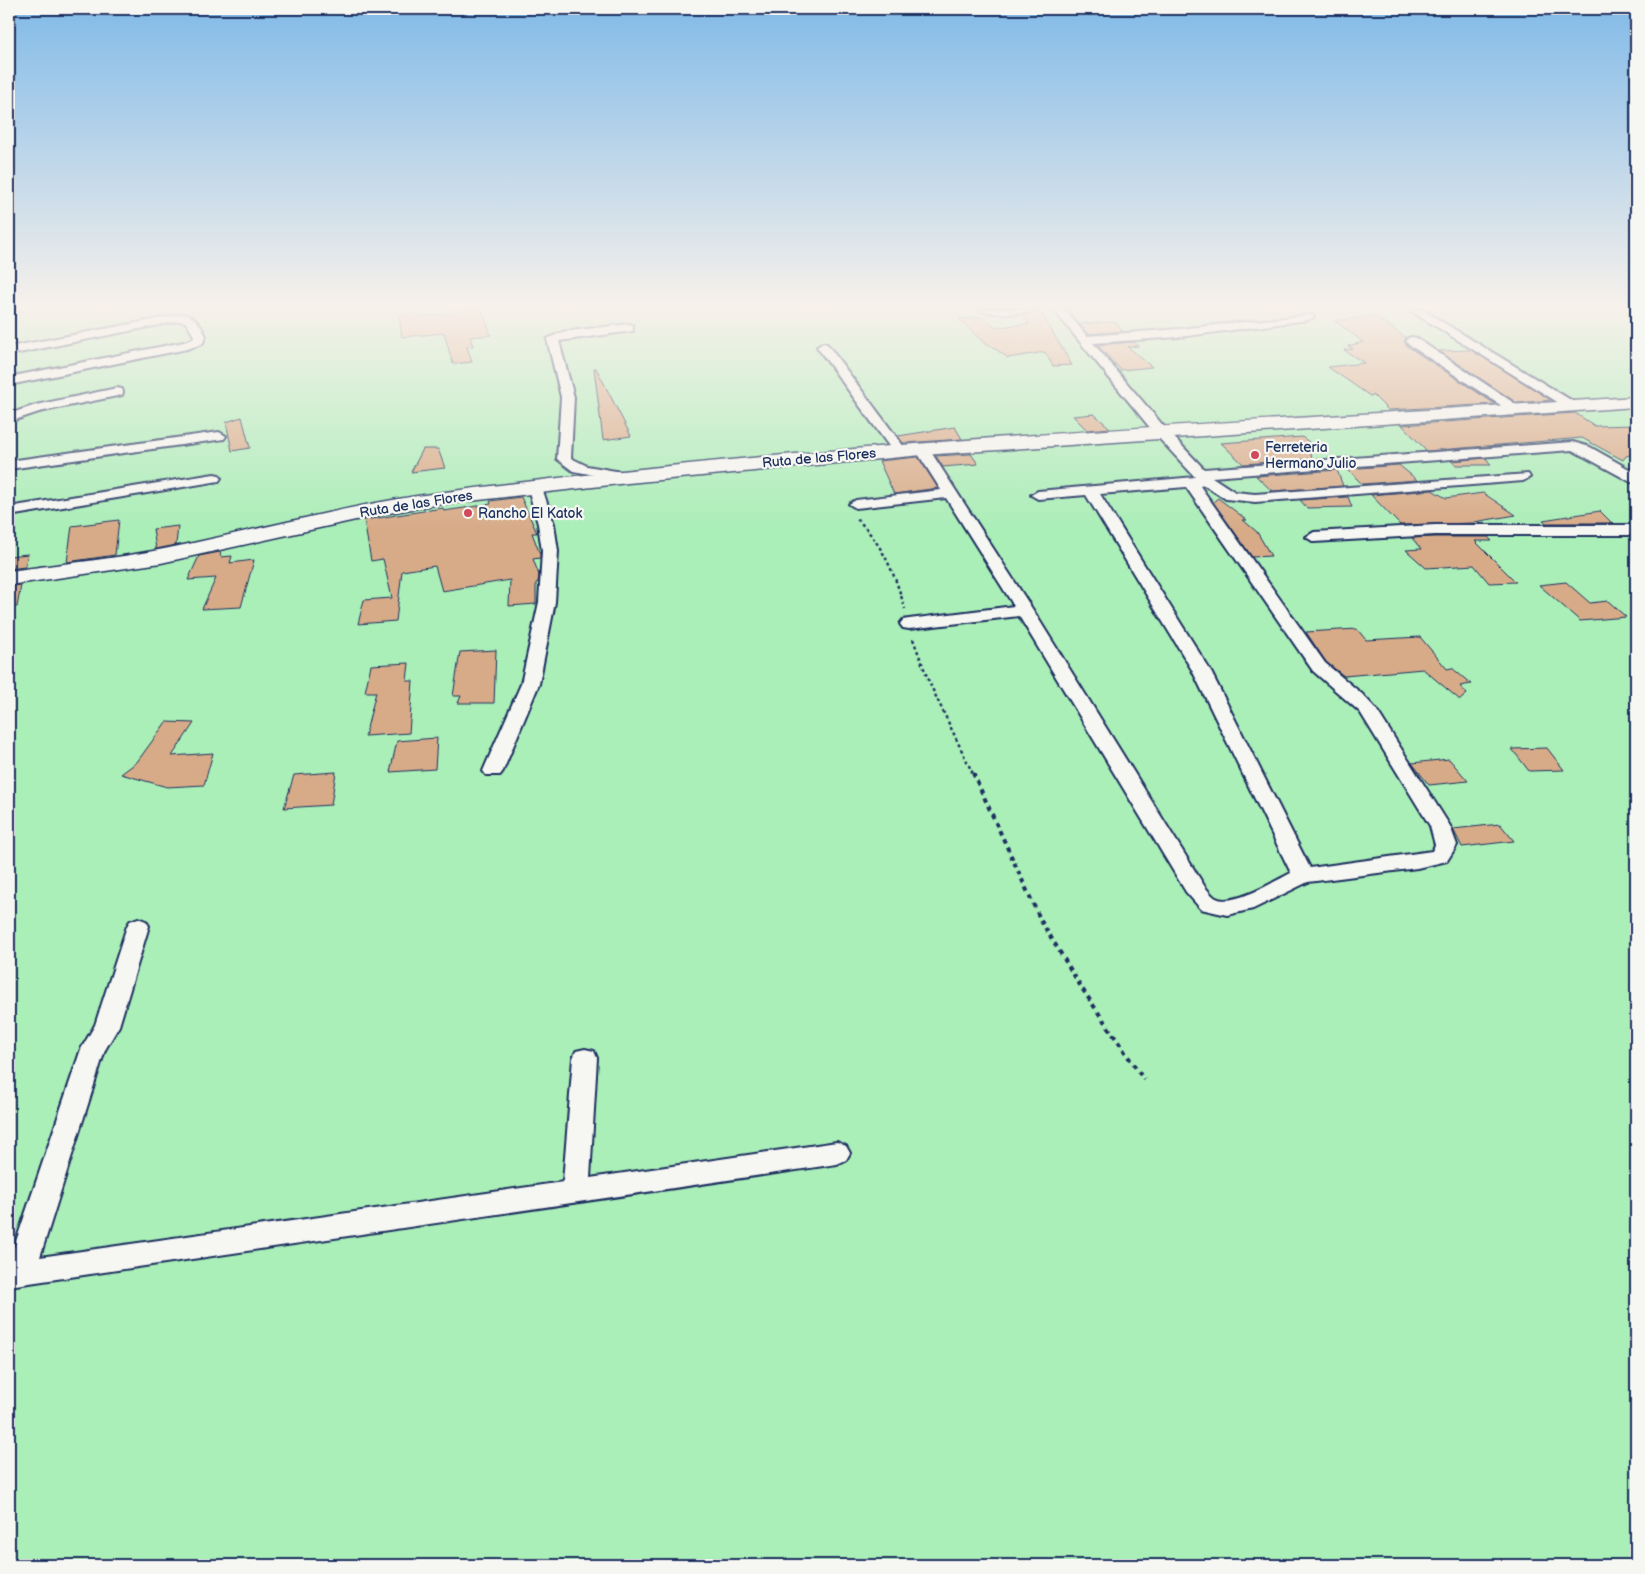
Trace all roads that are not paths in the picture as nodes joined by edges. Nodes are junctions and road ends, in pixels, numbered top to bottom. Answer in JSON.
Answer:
{"nodes":[{"id":1,"x":565,"y":382,"type":"edge"},
{"id":2,"x":849,"y":382,"type":"edge"},
{"id":3,"x":1120,"y":382,"type":"edge"},
{"id":4,"x":1475,"y":382,"type":"edge"},
{"id":5,"x":1535,"y":382,"type":"edge"},
{"id":6,"x":117,"y":392,"type":"dead end"},
{"id":7,"x":1636,"y":402,"type":"edge"},
{"id":8,"x":1572,"y":405,"type":"junction"},
{"id":9,"x":1516,"y":409,"type":"junction"},
{"id":10,"x":9,"y":418,"type":"edge"},
{"id":11,"x":1161,"y":432,"type":"junction"},
{"id":12,"x":219,"y":436,"type":"dead end"},
{"id":13,"x":922,"y":449,"type":"junction"},
{"id":14,"x":899,"y":450,"type":"junction"},
{"id":15,"x":9,"y":465,"type":"edge"},
{"id":16,"x":628,"y":477,"type":"junction"},
{"id":17,"x":1523,"y":477,"type":"dead end"},
{"id":18,"x":214,"y":478,"type":"dead end"},
{"id":19,"x":1636,"y":479,"type":"edge"},
{"id":20,"x":1199,"y":480,"type":"junction"},
{"id":21,"x":535,"y":488,"type":"junction"},
{"id":22,"x":1091,"y":492,"type":"junction"},
{"id":23,"x":949,"y":494,"type":"junction"},
{"id":24,"x":1038,"y":495,"type":"dead end"},
{"id":25,"x":856,"y":504,"type":"road end"},
{"id":26,"x":9,"y":512,"type":"edge"},
{"id":27,"x":1636,"y":530,"type":"edge"},
{"id":28,"x":1314,"y":538,"type":"dead end"},
{"id":29,"x":9,"y":578,"type":"edge"},
{"id":30,"x":1025,"y":610,"type":"junction"},
{"id":31,"x":910,"y":624,"type":"road end"},
{"id":32,"x":493,"y":771,"type":"dead end"},
{"id":33,"x":1303,"y":876,"type":"junction"},
{"id":34,"x":138,"y":926,"type":"dead end"},
{"id":35,"x":585,"y":1058,"type":"dead end"},
{"id":36,"x":837,"y":1152,"type":"dead end"},
{"id":37,"x":576,"y":1191,"type":"junction"},
{"id":38,"x":15,"y":1273,"type":"edge"}],
"edges":[{"from":1,"to":16,"type":"street"},
{"from":2,"to":14,"type":"street"},
{"from":3,"to":11,"type":"street"},
{"from":4,"to":9,"type":"street"},
{"from":5,"to":8,"type":"street"},
{"from":6,"to":10,"type":"street"},
{"from":7,"to":8,"type":"main road","name":"Ruta de las Flores"},
{"from":8,"to":9,"type":"main road","name":"Ruta de las Flores"},
{"from":9,"to":11,"type":"main road","name":"Ruta de las Flores"},
{"from":11,"to":13,"type":"main road","name":"Ruta de las Flores"},
{"from":11,"to":20,"type":"street"},
{"from":12,"to":15,"type":"street"},
{"from":13,"to":14,"type":"main road","name":"Ruta de las Flores"},
{"from":13,"to":23,"type":"street"},
{"from":14,"to":16,"type":"main road","name":"Ruta de las Flores"},
{"from":16,"to":21,"type":"main road","name":"Ruta de las Flores"},
{"from":17,"to":20,"type":"street"},
{"from":18,"to":26,"type":"street"},
{"from":19,"to":20,"type":"street"},
{"from":20,"to":22,"type":"street"},
{"from":20,"to":33,"type":"street"},
{"from":21,"to":29,"type":"main road","name":"Ruta de las Flores"},
{"from":21,"to":32,"type":"street"},
{"from":22,"to":24,"type":"street"},
{"from":22,"to":33,"type":"street"},
{"from":23,"to":25,"type":"street"},
{"from":23,"to":30,"type":"street"},
{"from":27,"to":28,"type":"street"},
{"from":30,"to":31,"type":"street"},
{"from":30,"to":33,"type":"street"},
{"from":34,"to":38,"type":"street"},
{"from":35,"to":37,"type":"street"},
{"from":36,"to":37,"type":"street"},
{"from":37,"to":38,"type":"street"}]}
